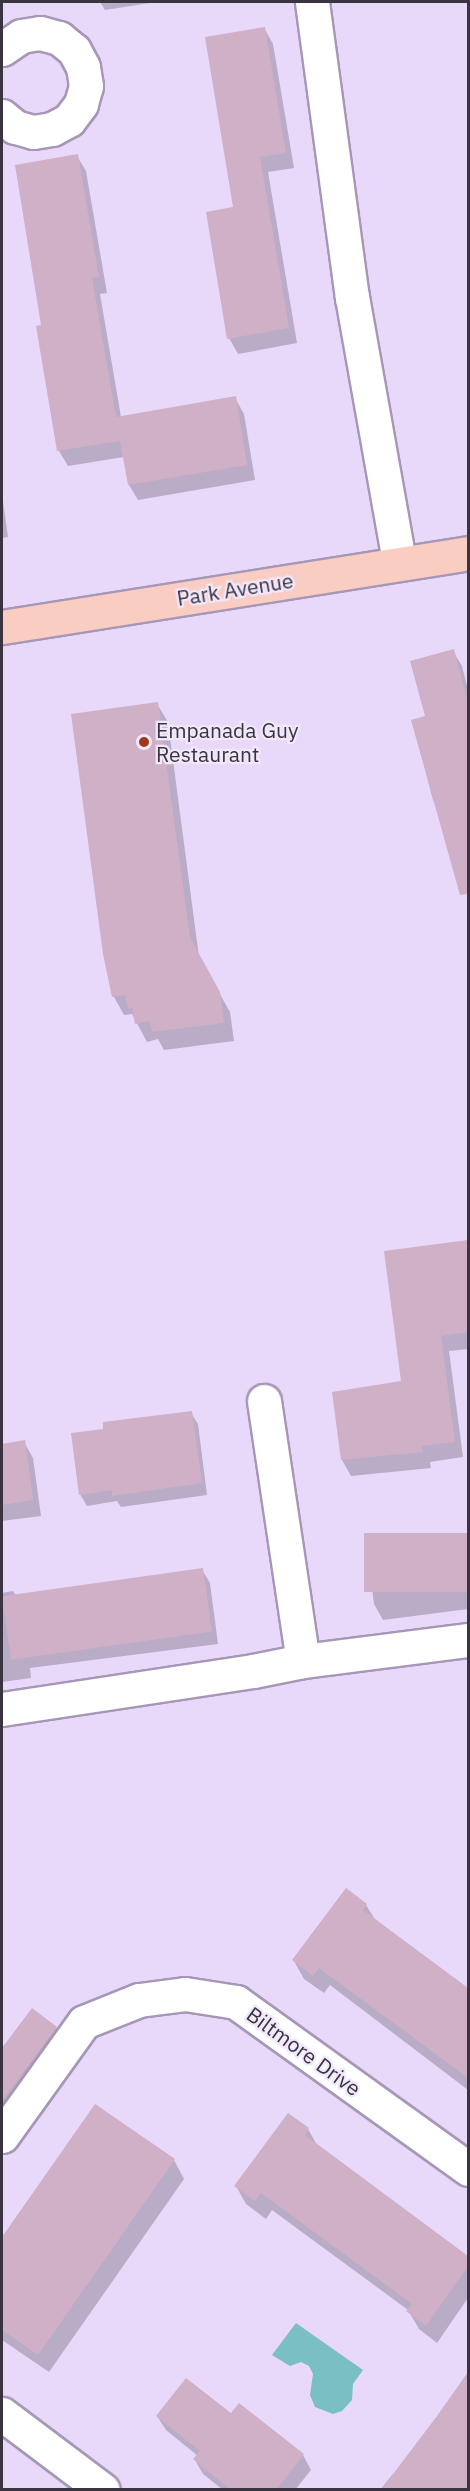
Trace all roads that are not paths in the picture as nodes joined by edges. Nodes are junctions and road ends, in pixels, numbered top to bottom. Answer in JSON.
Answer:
{"nodes":[{"id":1,"x":312,"y":2,"type":"edge"},
{"id":2,"x":2,"y":49,"type":"edge"},
{"id":3,"x":2,"y":117,"type":"edge"},
{"id":4,"x":468,"y":553,"type":"edge"},
{"id":5,"x":399,"y":562,"type":"junction"},
{"id":6,"x":2,"y":627,"type":"edge"},
{"id":7,"x":264,"y":1401,"type":"dead end"},
{"id":8,"x":468,"y":1640,"type":"edge"},
{"id":9,"x":303,"y":1661,"type":"junction"},
{"id":10,"x":2,"y":1709,"type":"edge"},
{"id":11,"x":2,"y":2136,"type":"edge"},
{"id":12,"x":468,"y":2169,"type":"edge"},
{"id":13,"x":2,"y":2414,"type":"edge"},
{"id":14,"x":103,"y":2490,"type":"edge"}],
"edges":[{"from":1,"to":5,"type":"street"},
{"from":2,"to":3,"type":"street"},
{"from":4,"to":5,"type":"main road","name":"Park Avenue"},
{"from":5,"to":6,"type":"main road","name":"Park Avenue"},
{"from":7,"to":9,"type":"street"},
{"from":8,"to":9,"type":"street"},
{"from":9,"to":10,"type":"street"},
{"from":11,"to":12,"type":"street","name":"Biltmore Drive"},
{"from":13,"to":14,"type":"street"}]}
